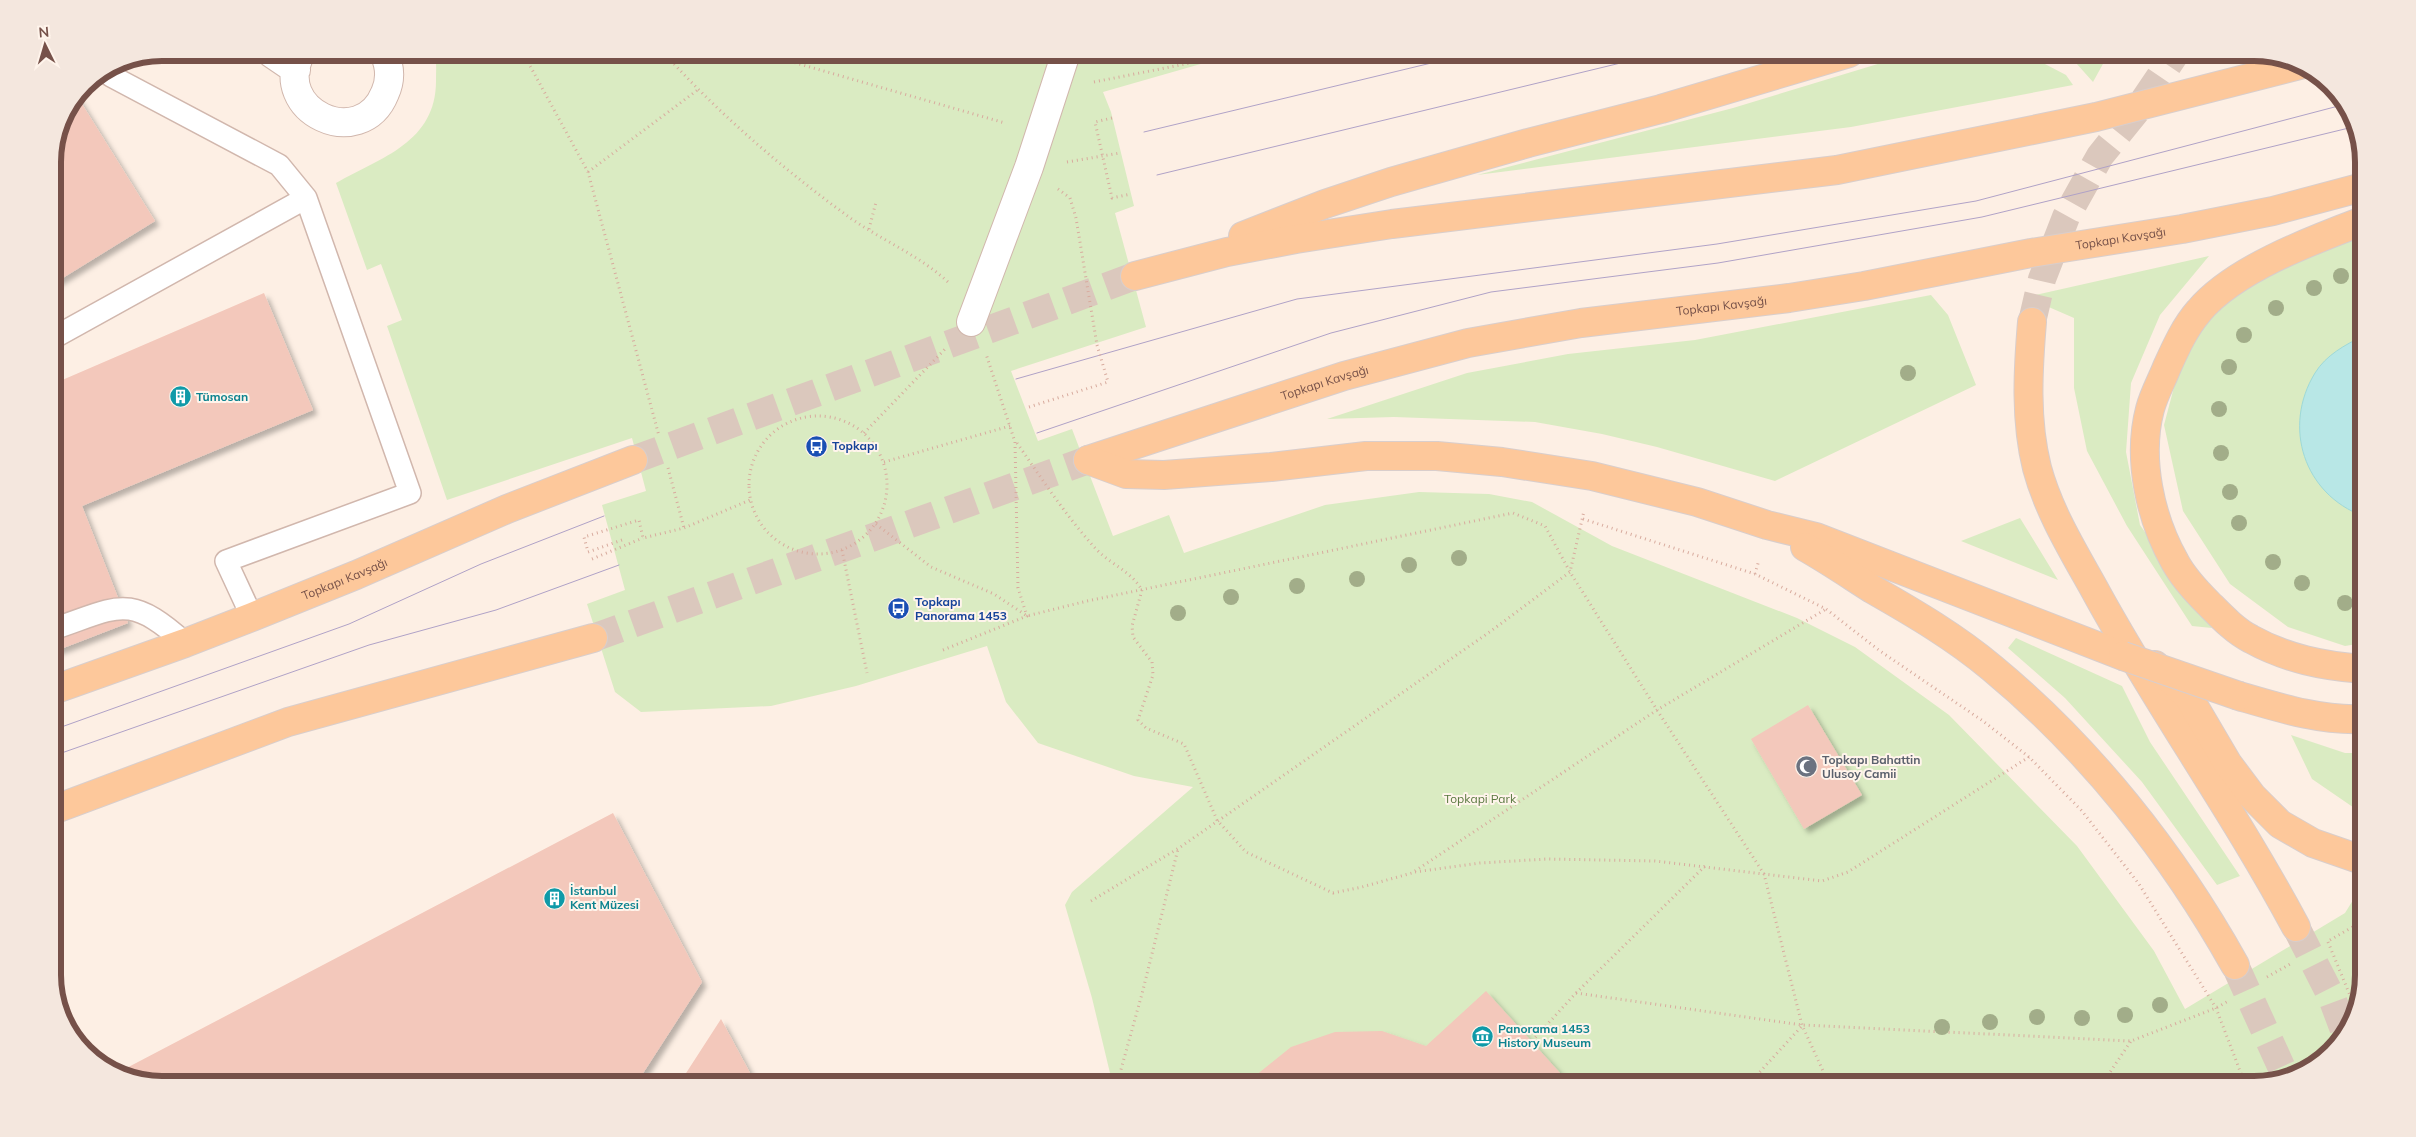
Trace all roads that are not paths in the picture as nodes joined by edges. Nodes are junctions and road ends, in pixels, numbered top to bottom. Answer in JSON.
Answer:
{"nodes":[{"id":1,"x":298,"y":61,"type":"edge"},
{"id":2,"x":386,"y":61,"type":"edge"},
{"id":3,"x":1063,"y":61,"type":"edge"},
{"id":4,"x":1819,"y":61,"type":"edge"},
{"id":5,"x":2289,"y":68,"type":"edge"},
{"id":6,"x":111,"y":76,"type":"dead end"},
{"id":7,"x":2355,"y":189,"type":"edge"},
{"id":8,"x":306,"y":198,"type":"junction"},
{"id":9,"x":2355,"y":224,"type":"edge"},
{"id":10,"x":971,"y":322,"type":"road end"},
{"id":11,"x":2032,"y":322,"type":"tunnel mouth"},
{"id":12,"x":61,"y":334,"type":"edge"},
{"id":13,"x":633,"y":460,"type":"tunnel mouth"},
{"id":14,"x":1766,"y":526,"type":"junction"},
{"id":15,"x":252,"y":617,"type":"junction"},
{"id":16,"x":61,"y":626,"type":"edge"},
{"id":17,"x":2114,"y":626,"type":"junction"},
{"id":18,"x":593,"y":638,"type":"tunnel mouth"},
{"id":19,"x":185,"y":643,"type":"junction"},
{"id":20,"x":2355,"y":668,"type":"edge"},
{"id":21,"x":61,"y":687,"type":"edge"},
{"id":22,"x":2355,"y":719,"type":"edge"},
{"id":23,"x":61,"y":807,"type":"edge"},
{"id":24,"x":2355,"y":858,"type":"edge"},
{"id":25,"x":2296,"y":927,"type":"tunnel mouth"},
{"id":26,"x":2235,"y":965,"type":"tunnel mouth"}],
"edges":[{"from":1,"to":2,"type":"street"},
{"from":3,"to":10,"type":"street"},
{"from":4,"to":5,"type":"main road"},
{"from":6,"to":8,"type":"lane"},
{"from":7,"to":14,"type":"main road","name":"Topkapı Kavşağı"},
{"from":8,"to":12,"type":"lane"},
{"from":8,"to":15,"type":"lane"},
{"from":9,"to":20,"type":"main road"},
{"from":11,"to":17,"type":"main road"},
{"from":13,"to":15,"type":"main road","name":"Topkapı Kavşağı"},
{"from":14,"to":22,"type":"main road","bridge":true},
{"from":14,"to":26,"type":"main road"},
{"from":15,"to":19,"type":"main road","name":"Topkapı Kavşağı"},
{"from":16,"to":19,"type":"lane"},
{"from":17,"to":24,"type":"main road"},
{"from":17,"to":25,"type":"main road"},
{"from":18,"to":23,"type":"main road"},
{"from":19,"to":21,"type":"main road","name":"Topkapı Kavşağı"}]}
